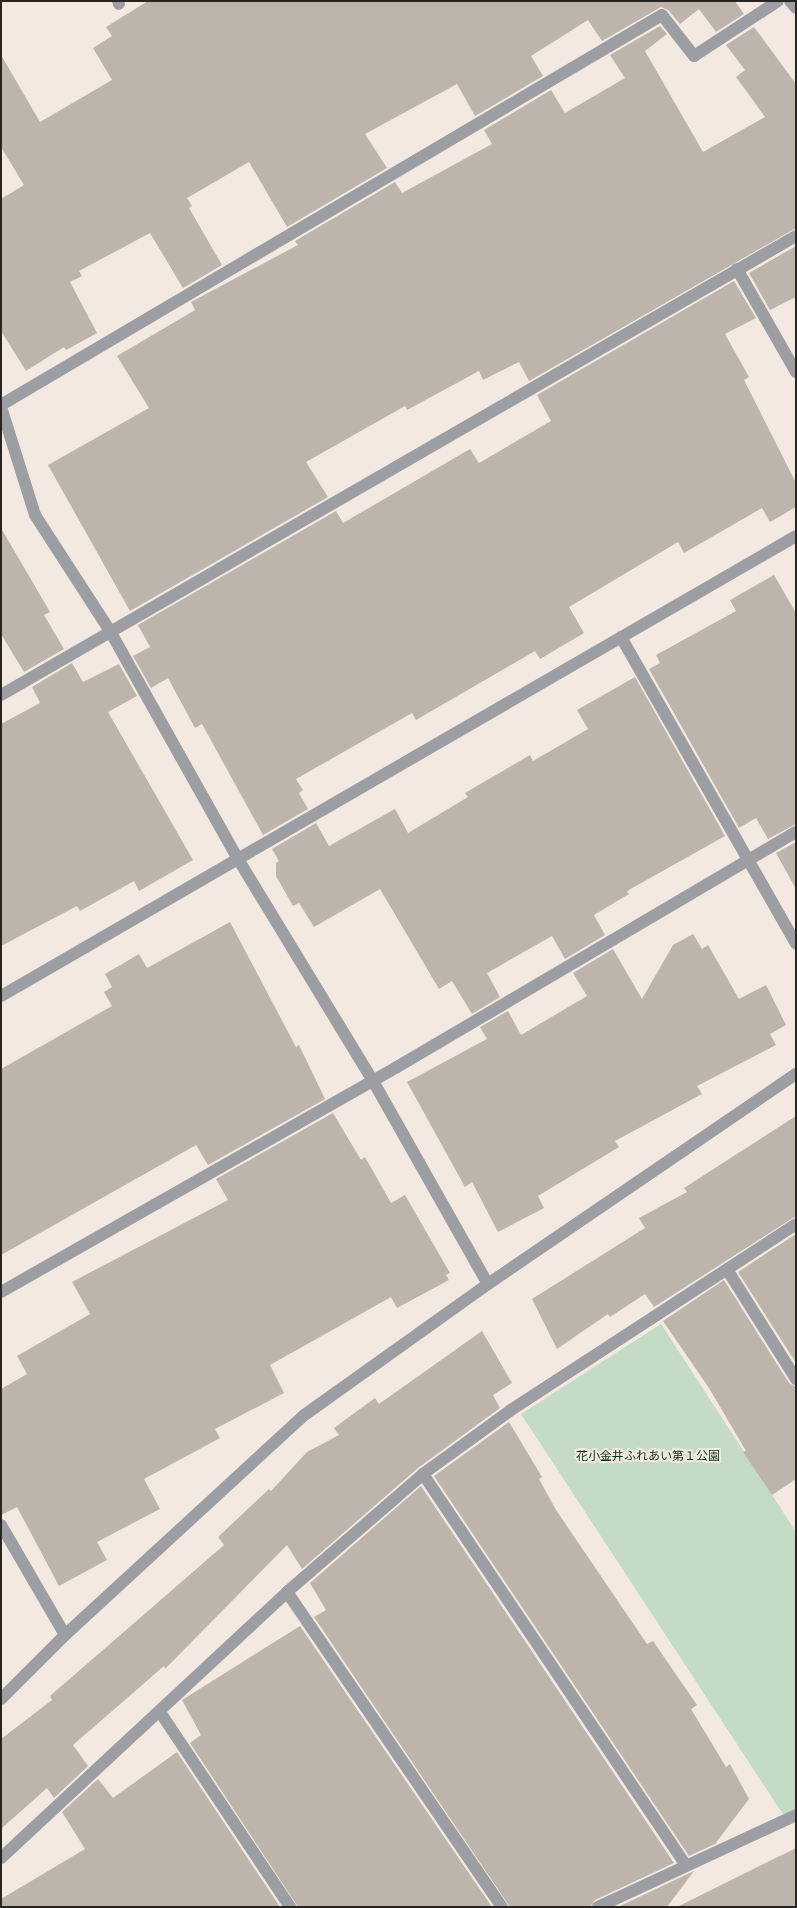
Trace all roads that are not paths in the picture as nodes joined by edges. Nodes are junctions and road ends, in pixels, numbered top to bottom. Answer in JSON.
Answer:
{"nodes":[{"id":1,"x":778,"y":1,"type":"edge"},
{"id":2,"x":790,"y":1,"type":"edge"},
{"id":3,"x":796,"y":8,"type":"edge"},
{"id":4,"x":796,"y":236,"type":"edge"},
{"id":5,"x":737,"y":269,"type":"junction"},
{"id":6,"x":796,"y":372,"type":"edge"},
{"id":7,"x":1,"y":406,"type":"edge"},
{"id":8,"x":796,"y":536,"type":"edge"},
{"id":9,"x":110,"y":631,"type":"junction"},
{"id":10,"x":621,"y":637,"type":"junction"},
{"id":11,"x":1,"y":695,"type":"edge"},
{"id":12,"x":796,"y":832,"type":"edge"},
{"id":13,"x":238,"y":859,"type":"junction"},
{"id":14,"x":749,"y":859,"type":"junction"},
{"id":15,"x":796,"y":944,"type":"edge"},
{"id":16,"x":1,"y":996,"type":"edge"},
{"id":17,"x":796,"y":1074,"type":"edge"},
{"id":18,"x":373,"y":1081,"type":"junction"},
{"id":19,"x":796,"y":1224,"type":"edge"},
{"id":20,"x":728,"y":1272,"type":"junction"},
{"id":21,"x":488,"y":1284,"type":"junction"},
{"id":22,"x":1,"y":1292,"type":"edge"},
{"id":23,"x":796,"y":1379,"type":"edge"},
{"id":24,"x":422,"y":1474,"type":"junction"},
{"id":25,"x":1,"y":1525,"type":"edge"},
{"id":26,"x":287,"y":1592,"type":"junction"},
{"id":27,"x":64,"y":1635,"type":"junction"},
{"id":28,"x":1,"y":1699,"type":"edge"},
{"id":29,"x":160,"y":1712,"type":"junction"},
{"id":30,"x":796,"y":1815,"type":"edge"},
{"id":31,"x":1,"y":1858,"type":"edge"},
{"id":32,"x":686,"y":1866,"type":"junction"},
{"id":33,"x":290,"y":1907,"type":"edge"},
{"id":34,"x":502,"y":1907,"type":"edge"},
{"id":35,"x":598,"y":1907,"type":"edge"}],
"edges":[{"from":1,"to":7,"type":"street"},
{"from":2,"to":3,"type":"street"},
{"from":4,"to":5,"type":"street"},
{"from":5,"to":6,"type":"street"},
{"from":5,"to":9,"type":"street"},
{"from":7,"to":9,"type":"street"},
{"from":8,"to":10,"type":"street"},
{"from":9,"to":11,"type":"street"},
{"from":9,"to":13,"type":"street"},
{"from":10,"to":13,"type":"street"},
{"from":10,"to":14,"type":"street"},
{"from":12,"to":14,"type":"street"},
{"from":13,"to":16,"type":"street"},
{"from":13,"to":18,"type":"street"},
{"from":14,"to":15,"type":"street"},
{"from":14,"to":18,"type":"street"},
{"from":17,"to":21,"type":"street"},
{"from":18,"to":21,"type":"street"},
{"from":18,"to":22,"type":"street"},
{"from":19,"to":20,"type":"street"},
{"from":20,"to":23,"type":"street"},
{"from":20,"to":24,"type":"street"},
{"from":21,"to":27,"type":"street"},
{"from":24,"to":26,"type":"street"},
{"from":24,"to":32,"type":"street"},
{"from":25,"to":27,"type":"street"},
{"from":26,"to":29,"type":"street"},
{"from":26,"to":34,"type":"street"},
{"from":27,"to":28,"type":"street"},
{"from":29,"to":31,"type":"street"},
{"from":29,"to":33,"type":"street"},
{"from":30,"to":32,"type":"street"},
{"from":32,"to":35,"type":"street"}]}
